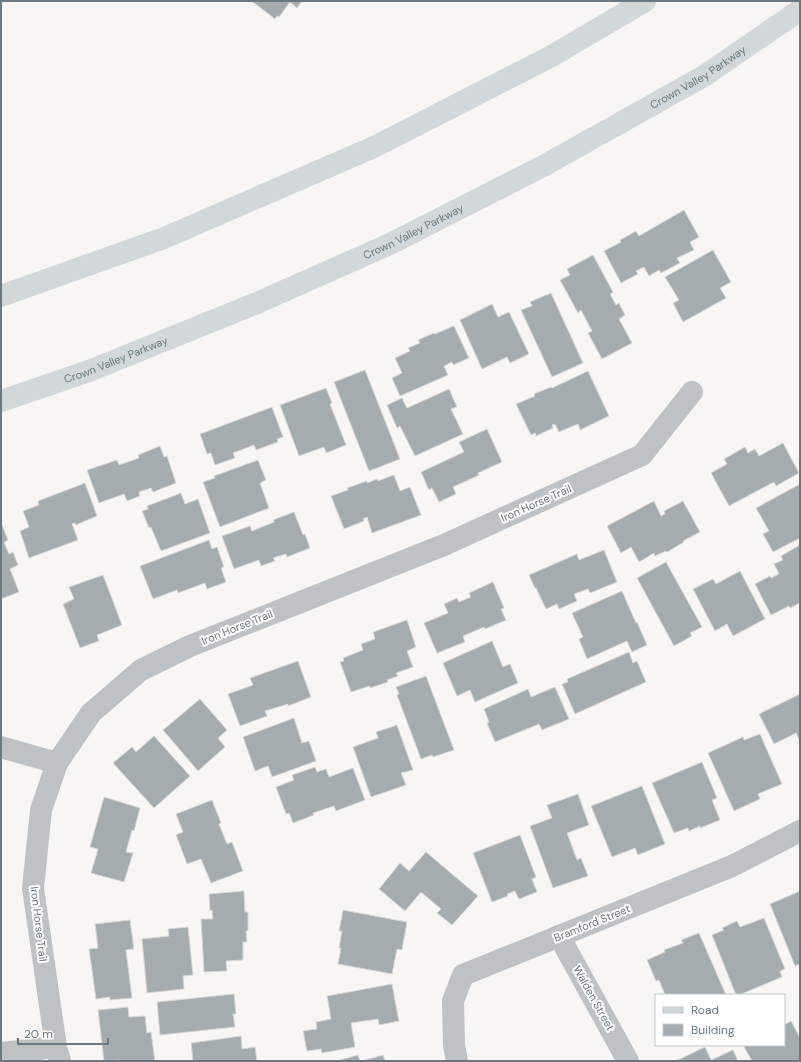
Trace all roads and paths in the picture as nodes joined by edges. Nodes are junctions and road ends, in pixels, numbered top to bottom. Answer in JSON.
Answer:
{"nodes":[{"id":1,"x":645,"y":1,"type":"edge"},
{"id":2,"x":800,"y":10,"type":"edge"},
{"id":3,"x":1,"y":296,"type":"edge"},
{"id":4,"x":692,"y":392,"type":"dead end"},
{"id":5,"x":1,"y":401,"type":"edge"},
{"id":6,"x":1,"y":747,"type":"edge"},
{"id":7,"x":57,"y":763,"type":"junction"},
{"id":8,"x":800,"y":831,"type":"edge"},
{"id":9,"x":559,"y":936,"type":"junction"},
{"id":10,"x":1,"y":1053,"type":"edge"},
{"id":11,"x":57,"y":1056,"type":"edge"},
{"id":12,"x":457,"y":1061,"type":"edge"},
{"id":13,"x":628,"y":1061,"type":"edge"}],
"edges":[{"from":1,"to":3,"type":"main road"},
{"from":2,"to":5,"type":"main road","name":"Crown Valley Parkway"},
{"from":4,"to":7,"type":"street","name":"Iron Horse Trail"},
{"from":6,"to":7,"type":"street"},
{"from":7,"to":11,"type":"street","name":"Iron Horse Trail"},
{"from":8,"to":9,"type":"street","name":"Bramford Street"},
{"from":9,"to":12,"type":"street","name":"Bramford Street"},
{"from":9,"to":13,"type":"street","name":"Walden Street"},
{"from":10,"to":11,"type":"street"}]}
